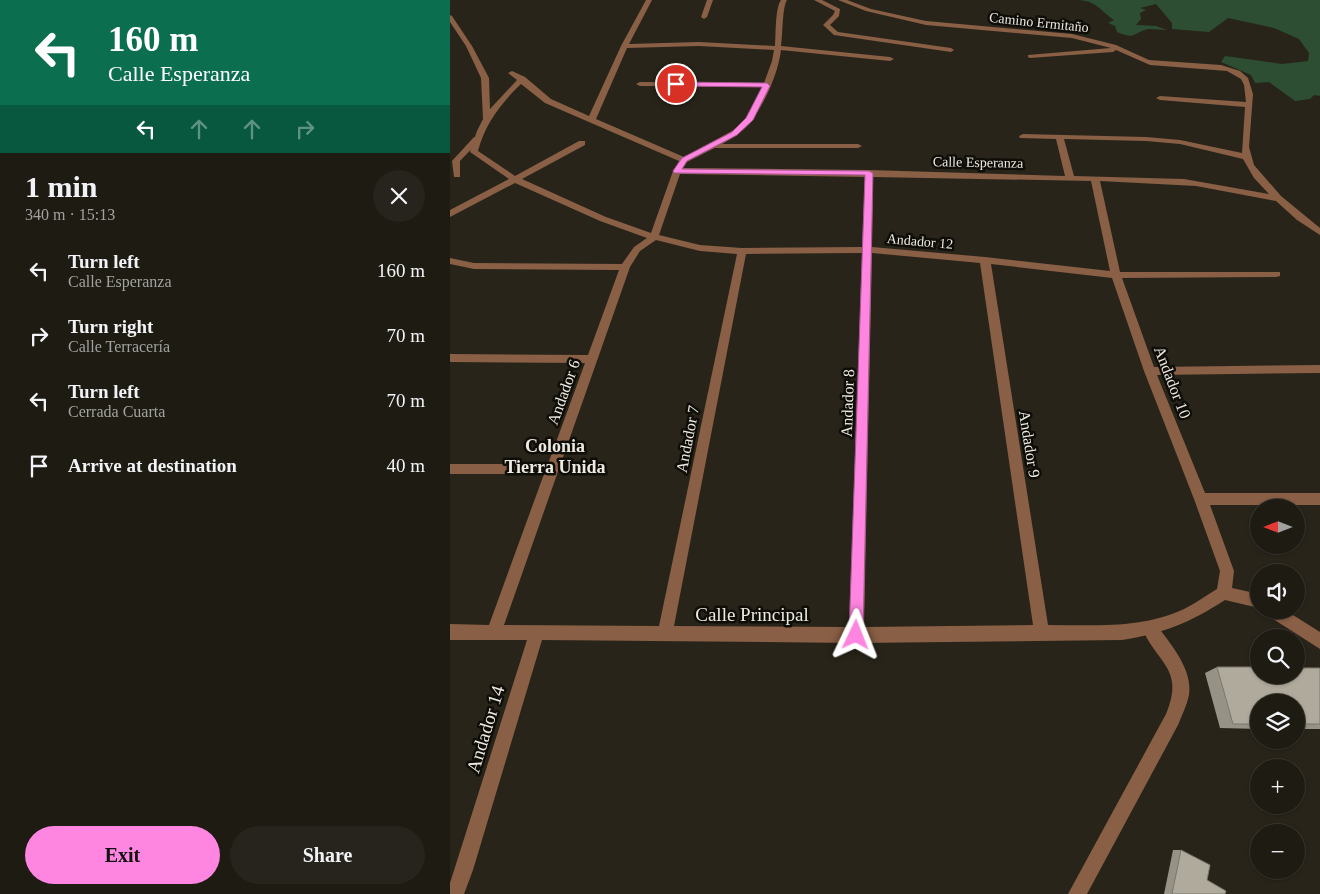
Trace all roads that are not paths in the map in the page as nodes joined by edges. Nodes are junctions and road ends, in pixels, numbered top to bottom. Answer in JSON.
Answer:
{"nodes":[{"id":1,"x":649,"y":0,"type":"edge"},
{"id":2,"x":710,"y":0,"type":"edge"},
{"id":3,"x":784,"y":0,"type":"edge"},
{"id":4,"x":818,"y":0,"type":"edge"},
{"id":5,"x":841,"y":0,"type":"edge"},
{"id":6,"x":450,"y":17,"type":"edge"},
{"id":7,"x":704,"y":17,"type":"dead end"},
{"id":8,"x":624,"y":46,"type":"junction"},
{"id":9,"x":779,"y":48,"type":"junction"},
{"id":10,"x":1121,"y":49,"type":"junction"},
{"id":11,"x":951,"y":50,"type":"dead end"},
{"id":12,"x":1030,"y":56,"type":"dead end"},
{"id":13,"x":890,"y":58,"type":"dead end"},
{"id":14,"x":512,"y":73,"type":"dead end"},
{"id":15,"x":522,"y":79,"type":"junction"},
{"id":16,"x":640,"y":84,"type":"dead end"},
{"id":17,"x":767,"y":86,"type":"junction"},
{"id":18,"x":1160,"y":98,"type":"dead end"},
{"id":19,"x":1248,"y":104,"type":"junction"},
{"id":20,"x":487,"y":119,"type":"junction"},
{"id":21,"x":591,"y":120,"type":"junction"},
{"id":22,"x":1023,"y":136,"type":"dead end"},
{"id":23,"x":1059,"y":137,"type":"junction"},
{"id":24,"x":477,"y":139,"type":"junction"},
{"id":25,"x":582,"y":143,"type":"dead end"},
{"id":26,"x":713,"y":146,"type":"junction"},
{"id":27,"x":858,"y":146,"type":"dead end"},
{"id":28,"x":1246,"y":157,"type":"junction"},
{"id":29,"x":684,"y":160,"type":"junction"},
{"id":30,"x":676,"y":171,"type":"junction"},
{"id":31,"x":869,"y":173,"type":"junction"},
{"id":32,"x":457,"y":175,"type":"dead end"},
{"id":33,"x":514,"y":178,"type":"junction"},
{"id":34,"x":1070,"y":178,"type":"junction"},
{"id":35,"x":1094,"y":179,"type":"junction"},
{"id":36,"x":1277,"y":199,"type":"junction"},
{"id":37,"x":450,"y":214,"type":"edge"},
{"id":38,"x":1320,"y":232,"type":"edge"},
{"id":39,"x":654,"y":237,"type":"junction"},
{"id":40,"x":868,"y":250,"type":"junction"},
{"id":41,"x":742,"y":251,"type":"junction"},
{"id":42,"x":985,"y":260,"type":"junction"},
{"id":43,"x":450,"y":261,"type":"edge"},
{"id":44,"x":625,"y":267,"type":"junction"},
{"id":45,"x":1276,"y":274,"type":"dead end"},
{"id":46,"x":1116,"y":275,"type":"junction"},
{"id":47,"x":450,"y":358,"type":"edge"},
{"id":48,"x":592,"y":359,"type":"junction"},
{"id":49,"x":1320,"y":369,"type":"edge"},
{"id":50,"x":1150,"y":371,"type":"junction"},
{"id":51,"x":450,"y":469,"type":"edge"},
{"id":52,"x":552,"y":469,"type":"junction"},
{"id":53,"x":1320,"y":498,"type":"edge"},
{"id":54,"x":1201,"y":499,"type":"junction"},
{"id":55,"x":1224,"y":593,"type":"junction"},
{"id":56,"x":1250,"y":600,"type":"edge"},
{"id":57,"x":1286,"y":619,"type":"edge"},
{"id":58,"x":1150,"y":628,"type":"junction"},
{"id":59,"x":450,"y":632,"type":"edge"},
{"id":60,"x":494,"y":632,"type":"junction"},
{"id":61,"x":537,"y":632,"type":"junction"},
{"id":62,"x":1042,"y":633,"type":"junction"},
{"id":63,"x":665,"y":634,"type":"junction"},
{"id":64,"x":856,"y":635,"type":"junction"},
{"id":65,"x":1320,"y":641,"type":"edge"},
{"id":66,"x":455,"y":894,"type":"edge"},
{"id":67,"x":1077,"y":894,"type":"edge"}],
"edges":[{"from":1,"to":8,"type":"street"},
{"from":2,"to":7,"type":"street"},
{"from":3,"to":9,"type":"street"},
{"from":4,"to":11,"type":"street"},
{"from":5,"to":10,"type":"street","name":"Camino Ermitaño"},
{"from":6,"to":20,"type":"street"},
{"from":8,"to":9,"type":"street"},
{"from":8,"to":21,"type":"street"},
{"from":9,"to":13,"type":"street"},
{"from":9,"to":17,"type":"street"},
{"from":10,"to":12,"type":"street"},
{"from":10,"to":19,"type":"street","name":"Camino Ermitaño"},
{"from":14,"to":15,"type":"street"},
{"from":15,"to":20,"type":"street"},
{"from":15,"to":21,"type":"street"},
{"from":16,"to":17,"type":"street"},
{"from":17,"to":26,"type":"street"},
{"from":18,"to":19,"type":"street"},
{"from":19,"to":28,"type":"street"},
{"from":20,"to":24,"type":"street"},
{"from":21,"to":29,"type":"street"},
{"from":22,"to":23,"type":"street"},
{"from":23,"to":28,"type":"street"},
{"from":23,"to":34,"type":"street"},
{"from":24,"to":32,"type":"street"},
{"from":24,"to":33,"type":"street"},
{"from":25,"to":33,"type":"street"},
{"from":26,"to":27,"type":"street"},
{"from":26,"to":29,"type":"street"},
{"from":28,"to":36,"type":"street"},
{"from":29,"to":30,"type":"street"},
{"from":30,"to":31,"type":"street","name":"Calle Esperanza"},
{"from":30,"to":39,"type":"street"},
{"from":31,"to":34,"type":"street","name":"Calle Esperanza"},
{"from":31,"to":40,"type":"street","name":"Andador 8"},
{"from":33,"to":37,"type":"street"},
{"from":33,"to":39,"type":"street","name":"Andador 12"},
{"from":34,"to":35,"type":"street","name":"Calle Esperanza"},
{"from":35,"to":36,"type":"street","name":"Calle Esperanza"},
{"from":35,"to":46,"type":"street","name":"Andador 10"},
{"from":36,"to":38,"type":"street"},
{"from":39,"to":41,"type":"street","name":"Andador 12"},
{"from":39,"to":44,"type":"street","name":"Andador 6"},
{"from":40,"to":41,"type":"street","name":"Andador 12"},
{"from":40,"to":42,"type":"street","name":"Andador 12"},
{"from":40,"to":64,"type":"street","name":"Andador 8"},
{"from":41,"to":63,"type":"street","name":"Andador 7"},
{"from":42,"to":46,"type":"street","name":"Andador 12"},
{"from":42,"to":62,"type":"street","name":"Andador 9"},
{"from":43,"to":44,"type":"street"},
{"from":44,"to":48,"type":"street","name":"Andador 6"},
{"from":45,"to":46,"type":"street","name":"Andador 12"},
{"from":46,"to":50,"type":"street","name":"Andador 10"},
{"from":47,"to":48,"type":"street"},
{"from":48,"to":52,"type":"street","name":"Andador 6"},
{"from":49,"to":50,"type":"street"},
{"from":50,"to":54,"type":"street","name":"Andador 10"},
{"from":51,"to":52,"type":"street"},
{"from":52,"to":60,"type":"street","name":"Andador 6"},
{"from":53,"to":54,"type":"street"},
{"from":54,"to":55,"type":"street","name":"Andador 10"},
{"from":55,"to":56,"type":"street"},
{"from":55,"to":58,"type":"street","name":"Calle Principal"},
{"from":57,"to":65,"type":"street"},
{"from":58,"to":62,"type":"street","name":"Calle Principal"},
{"from":58,"to":67,"type":"street"},
{"from":59,"to":60,"type":"street","name":"Calle Principal"},
{"from":60,"to":61,"type":"street","name":"Calle Principal"},
{"from":61,"to":63,"type":"street","name":"Calle Principal"},
{"from":61,"to":66,"type":"street","name":"Andador 14"},
{"from":62,"to":64,"type":"street","name":"Calle Principal"},
{"from":63,"to":64,"type":"street","name":"Calle Principal"}]}
